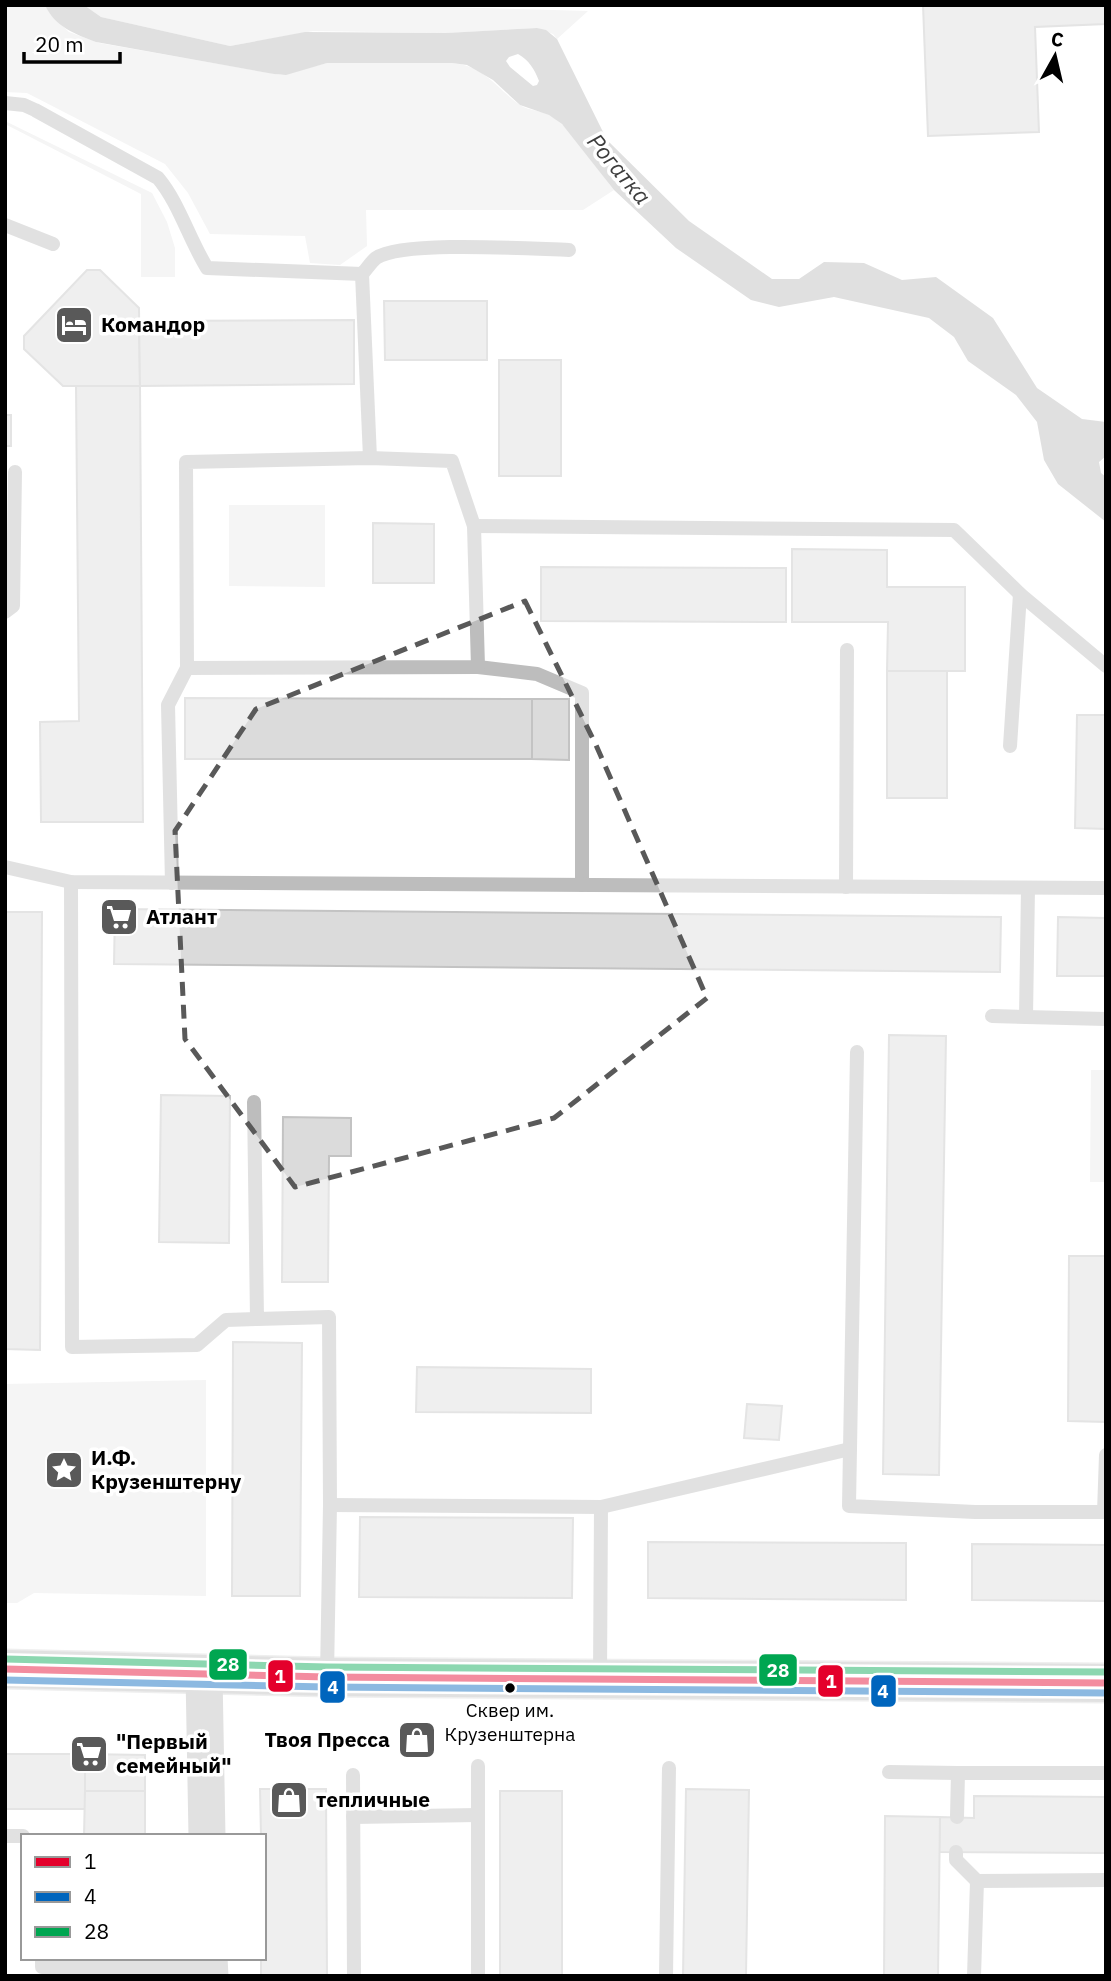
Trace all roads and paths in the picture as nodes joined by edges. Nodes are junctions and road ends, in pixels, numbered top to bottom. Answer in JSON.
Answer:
{"nodes":[{"id":1,"x":5,"y":103,"type":"edge"},
{"id":2,"x":5,"y":225,"type":"edge"},
{"id":3,"x":53,"y":244,"type":"dead end"},
{"id":4,"x":569,"y":250,"type":"dead end"},
{"id":5,"x":362,"y":274,"type":"junction"},
{"id":6,"x":370,"y":458,"type":"junction"},
{"id":7,"x":15,"y":471,"type":"dead end"},
{"id":8,"x":474,"y":526,"type":"junction"},
{"id":9,"x":1020,"y":594,"type":"junction"},
{"id":10,"x":5,"y":612,"type":"edge"},
{"id":11,"x":847,"y":650,"type":"dead end"},
{"id":12,"x":1106,"y":666,"type":"edge"},
{"id":13,"x":478,"y":667,"type":"junction"},
{"id":14,"x":187,"y":668,"type":"junction"},
{"id":15,"x":1010,"y":746,"type":"dead end"},
{"id":16,"x":5,"y":867,"type":"edge"},
{"id":17,"x":71,"y":882,"type":"junction"},
{"id":18,"x":172,"y":883,"type":"junction"},
{"id":19,"x":582,"y":885,"type":"junction"},
{"id":20,"x":846,"y":887,"type":"junction"},
{"id":21,"x":1028,"y":888,"type":"junction"},
{"id":22,"x":1106,"y":888,"type":"edge"},
{"id":23,"x":992,"y":1016,"type":"dead end"},
{"id":24,"x":1026,"y":1017,"type":"junction"},
{"id":25,"x":1106,"y":1019,"type":"edge"},
{"id":26,"x":857,"y":1052,"type":"dead end"},
{"id":27,"x":254,"y":1102,"type":"dead end"},
{"id":28,"x":257,"y":1319,"type":"junction"},
{"id":29,"x":850,"y":1449,"type":"junction"},
{"id":30,"x":1106,"y":1455,"type":"edge"},
{"id":31,"x":330,"y":1505,"type":"junction"},
{"id":32,"x":601,"y":1507,"type":"junction"},
{"id":33,"x":5,"y":1669,"type":"edge"},
{"id":34,"x":204,"y":1675,"type":"junction"},
{"id":35,"x":327,"y":1677,"type":"junction"},
{"id":36,"x":600,"y":1678,"type":"junction"},
{"id":37,"x":1106,"y":1683,"type":"edge"},
{"id":38,"x":478,"y":1766,"type":"dead end"},
{"id":39,"x":669,"y":1768,"type":"dead end"},
{"id":40,"x":889,"y":1772,"type":"dead end"},
{"id":41,"x":958,"y":1773,"type":"junction"},
{"id":42,"x":1106,"y":1773,"type":"edge"},
{"id":43,"x":353,"y":1775,"type":"dead end"},
{"id":44,"x":478,"y":1815,"type":"junction"},
{"id":45,"x":353,"y":1817,"type":"junction"},
{"id":46,"x":957,"y":1817,"type":"dead end"},
{"id":47,"x":207,"y":1834,"type":"edge"},
{"id":48,"x":956,"y":1852,"type":"dead end"},
{"id":49,"x":1106,"y":1880,"type":"edge"},
{"id":50,"x":976,"y":1881,"type":"junction"},
{"id":51,"x":43,"y":1960,"type":"edge"},
{"id":52,"x":210,"y":1967,"type":"edge"},
{"id":53,"x":100,"y":1971,"type":"edge"},
{"id":54,"x":354,"y":1976,"type":"edge"},
{"id":55,"x":478,"y":1976,"type":"edge"},
{"id":56,"x":666,"y":1976,"type":"edge"},
{"id":57,"x":976,"y":1976,"type":"edge"}],
"edges":[{"from":1,"to":5,"type":"lane"},
{"from":2,"to":3,"type":"lane"},
{"from":4,"to":5,"type":"lane"},
{"from":5,"to":6,"type":"lane"},
{"from":6,"to":8,"type":"lane"},
{"from":6,"to":14,"type":"lane"},
{"from":7,"to":10,"type":"lane"},
{"from":8,"to":9,"type":"lane"},
{"from":8,"to":13,"type":"lane"},
{"from":9,"to":12,"type":"lane"},
{"from":9,"to":15,"type":"lane"},
{"from":11,"to":20,"type":"lane"},
{"from":13,"to":14,"type":"lane"},
{"from":13,"to":19,"type":"lane"},
{"from":14,"to":18,"type":"lane"},
{"from":16,"to":17,"type":"lane"},
{"from":17,"to":18,"type":"lane"},
{"from":17,"to":28,"type":"lane"},
{"from":18,"to":19,"type":"lane"},
{"from":19,"to":20,"type":"lane"},
{"from":20,"to":21,"type":"lane"},
{"from":21,"to":22,"type":"lane"},
{"from":21,"to":24,"type":"lane"},
{"from":23,"to":24,"type":"lane"},
{"from":24,"to":25,"type":"lane"},
{"from":26,"to":29,"type":"lane"},
{"from":27,"to":28,"type":"lane"},
{"from":28,"to":31,"type":"lane"},
{"from":29,"to":30,"type":"lane"},
{"from":29,"to":32,"type":"lane"},
{"from":31,"to":32,"type":"lane"},
{"from":31,"to":35,"type":"lane"},
{"from":32,"to":36,"type":"lane"},
{"from":33,"to":34,"type":"main road"},
{"from":34,"to":35,"type":"main road"},
{"from":34,"to":47,"type":"street"},
{"from":35,"to":36,"type":"main road"},
{"from":36,"to":37,"type":"main road"},
{"from":38,"to":44,"type":"lane"},
{"from":39,"to":56,"type":"lane"},
{"from":40,"to":41,"type":"lane"},
{"from":41,"to":42,"type":"lane"},
{"from":41,"to":46,"type":"lane"},
{"from":43,"to":45,"type":"lane"},
{"from":44,"to":45,"type":"lane"},
{"from":44,"to":55,"type":"lane"},
{"from":45,"to":54,"type":"lane"},
{"from":48,"to":50,"type":"lane"},
{"from":49,"to":50,"type":"lane"},
{"from":50,"to":57,"type":"lane"},
{"from":51,"to":53,"type":"lane"},
{"from":52,"to":53,"type":"lane"}]}
